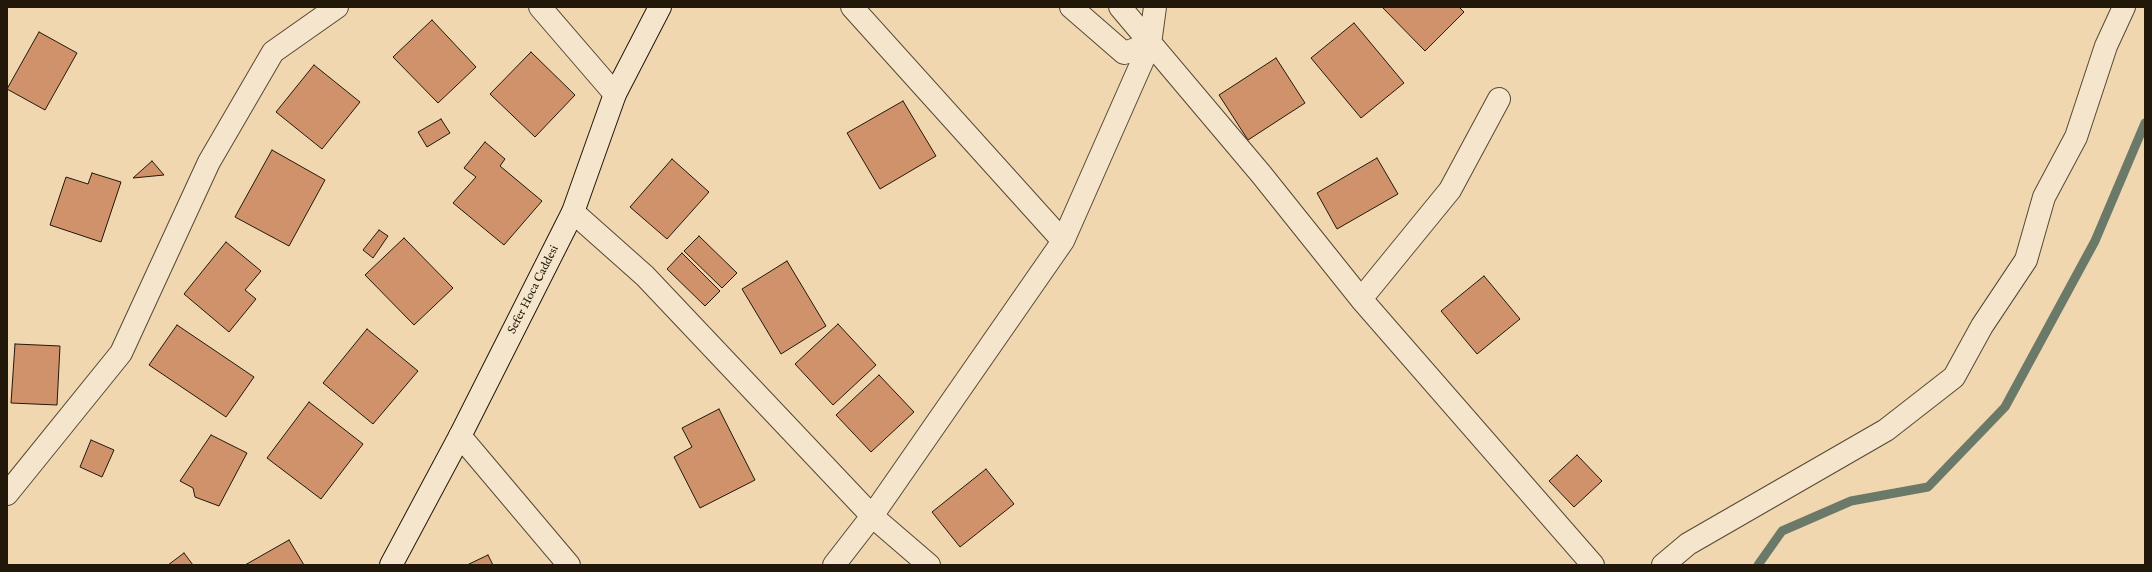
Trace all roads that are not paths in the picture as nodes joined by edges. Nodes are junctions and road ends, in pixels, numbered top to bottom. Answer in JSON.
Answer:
{"nodes":[{"id":1,"x":337,"y":7,"type":"edge"},
{"id":2,"x":540,"y":7,"type":"edge"},
{"id":3,"x":660,"y":7,"type":"edge"},
{"id":4,"x":852,"y":7,"type":"edge"},
{"id":5,"x":1071,"y":7,"type":"edge"},
{"id":6,"x":1120,"y":7,"type":"edge"},
{"id":7,"x":1155,"y":7,"type":"edge"},
{"id":8,"x":2124,"y":7,"type":"edge"},
{"id":9,"x":1150,"y":44,"type":"junction"},
{"id":10,"x":615,"y":94,"type":"junction"},
{"id":11,"x":1499,"y":99,"type":"dead end"},
{"id":12,"x":573,"y":212,"type":"junction"},
{"id":13,"x":1063,"y":241,"type":"junction"},
{"id":14,"x":1362,"y":299,"type":"junction"},
{"id":15,"x":460,"y":436,"type":"junction"},
{"id":16,"x":7,"y":494,"type":"edge"},
{"id":17,"x":872,"y":516,"type":"junction"},
{"id":18,"x":391,"y":565,"type":"edge"},
{"id":19,"x":569,"y":565,"type":"edge"},
{"id":20,"x":834,"y":565,"type":"edge"},
{"id":21,"x":929,"y":565,"type":"edge"},
{"id":22,"x":1593,"y":565,"type":"edge"},
{"id":23,"x":1663,"y":565,"type":"edge"}],
"edges":[{"from":1,"to":16,"type":"street"},
{"from":2,"to":10,"type":"street"},
{"from":3,"to":10,"type":"street","name":"Sefer Hoca Caddesi"},
{"from":4,"to":13,"type":"street"},
{"from":5,"to":9,"type":"street"},
{"from":6,"to":9,"type":"street"},
{"from":7,"to":9,"type":"street"},
{"from":8,"to":23,"type":"street"},
{"from":9,"to":13,"type":"street"},
{"from":9,"to":14,"type":"street"},
{"from":10,"to":12,"type":"street","name":"Sefer Hoca Caddesi"},
{"from":11,"to":14,"type":"street"},
{"from":12,"to":15,"type":"street","name":"Sefer Hoca Caddesi"},
{"from":12,"to":17,"type":"street"},
{"from":13,"to":17,"type":"street"},
{"from":14,"to":22,"type":"street"},
{"from":15,"to":18,"type":"street","name":"Sefer Hoca Caddesi"},
{"from":15,"to":19,"type":"street"},
{"from":17,"to":20,"type":"street"},
{"from":17,"to":21,"type":"street"}]}
